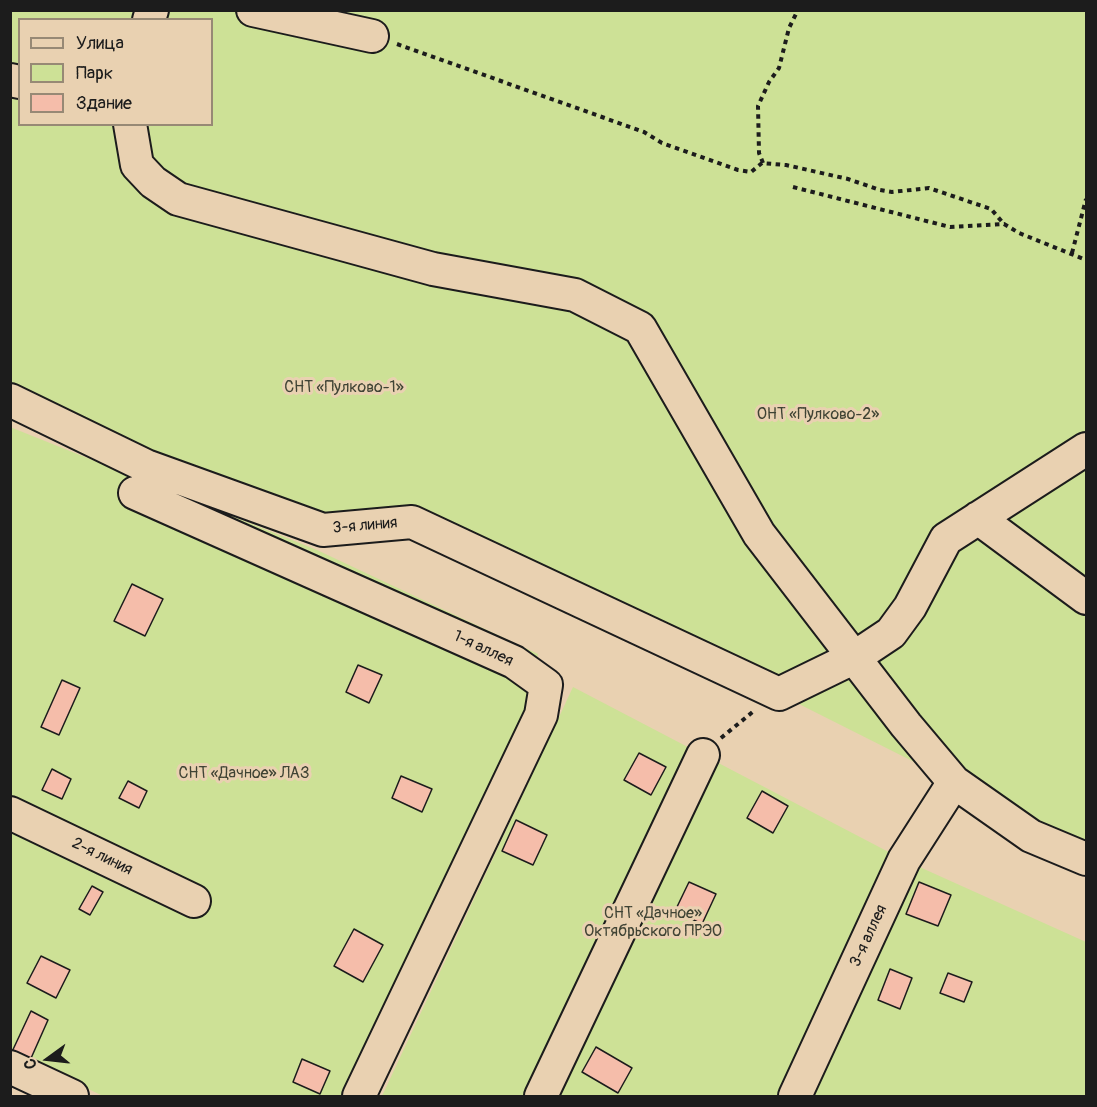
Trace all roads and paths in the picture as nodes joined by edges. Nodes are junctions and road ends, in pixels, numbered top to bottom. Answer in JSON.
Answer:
{"nodes":[{"id":1,"x":253,"y":10,"type":"edge"},
{"id":2,"x":798,"y":10,"type":"edge"},
{"id":3,"x":372,"y":36,"type":"joint"},
{"id":4,"x":130,"y":126,"type":"edge"},
{"id":5,"x":763,"y":163,"type":"junction"},
{"id":6,"x":793,"y":187,"type":"dead end"},
{"id":7,"x":1086,"y":199,"type":"edge"},
{"id":8,"x":1004,"y":224,"type":"junction"},
{"id":9,"x":1072,"y":253,"type":"junction"},
{"id":10,"x":1086,"y":260,"type":"edge"},
{"id":11,"x":10,"y":400,"type":"edge"},
{"id":12,"x":1086,"y":449,"type":"edge"},
{"id":13,"x":135,"y":493,"type":"dead end"},
{"id":14,"x":978,"y":518,"type":"junction"},
{"id":15,"x":1086,"y":598,"type":"edge"},
{"id":16,"x":855,"y":657,"type":"junction"},
{"id":17,"x":779,"y":694,"type":"junction"},
{"id":18,"x":703,"y":755,"type":"joint"},
{"id":19,"x":954,"y":782,"type":"junction"},
{"id":20,"x":10,"y":813,"type":"edge"},
{"id":21,"x":1086,"y":858,"type":"edge"},
{"id":22,"x":194,"y":902,"type":"dead end"},
{"id":23,"x":10,"y":1067,"type":"edge"},
{"id":24,"x":72,"y":1096,"type":"edge"},
{"id":25,"x":359,"y":1096,"type":"edge"},
{"id":26,"x":541,"y":1096,"type":"edge"},
{"id":27,"x":795,"y":1096,"type":"edge"}],
"edges":[{"from":1,"to":3,"type":"street"},
{"from":2,"to":5,"type":"path"},
{"from":3,"to":5,"type":"path"},
{"from":4,"to":16,"type":"street"},
{"from":5,"to":8,"type":"path"},
{"from":6,"to":8,"type":"path"},
{"from":7,"to":9,"type":"path"},
{"from":8,"to":9,"type":"path"},
{"from":9,"to":10,"type":"path"},
{"from":11,"to":17,"type":"street","name":"3-я линия"},
{"from":12,"to":14,"type":"street"},
{"from":13,"to":25,"type":"street","name":"1-я аллея"},
{"from":14,"to":15,"type":"street"},
{"from":14,"to":16,"type":"street"},
{"from":16,"to":17,"type":"street"},
{"from":16,"to":19,"type":"street"},
{"from":17,"to":18,"type":"path"},
{"from":18,"to":26,"type":"street"},
{"from":19,"to":21,"type":"street"},
{"from":19,"to":27,"type":"street","name":"3-я аллея"},
{"from":20,"to":22,"type":"street","name":"2-я линия"},
{"from":23,"to":24,"type":"street"}]}
